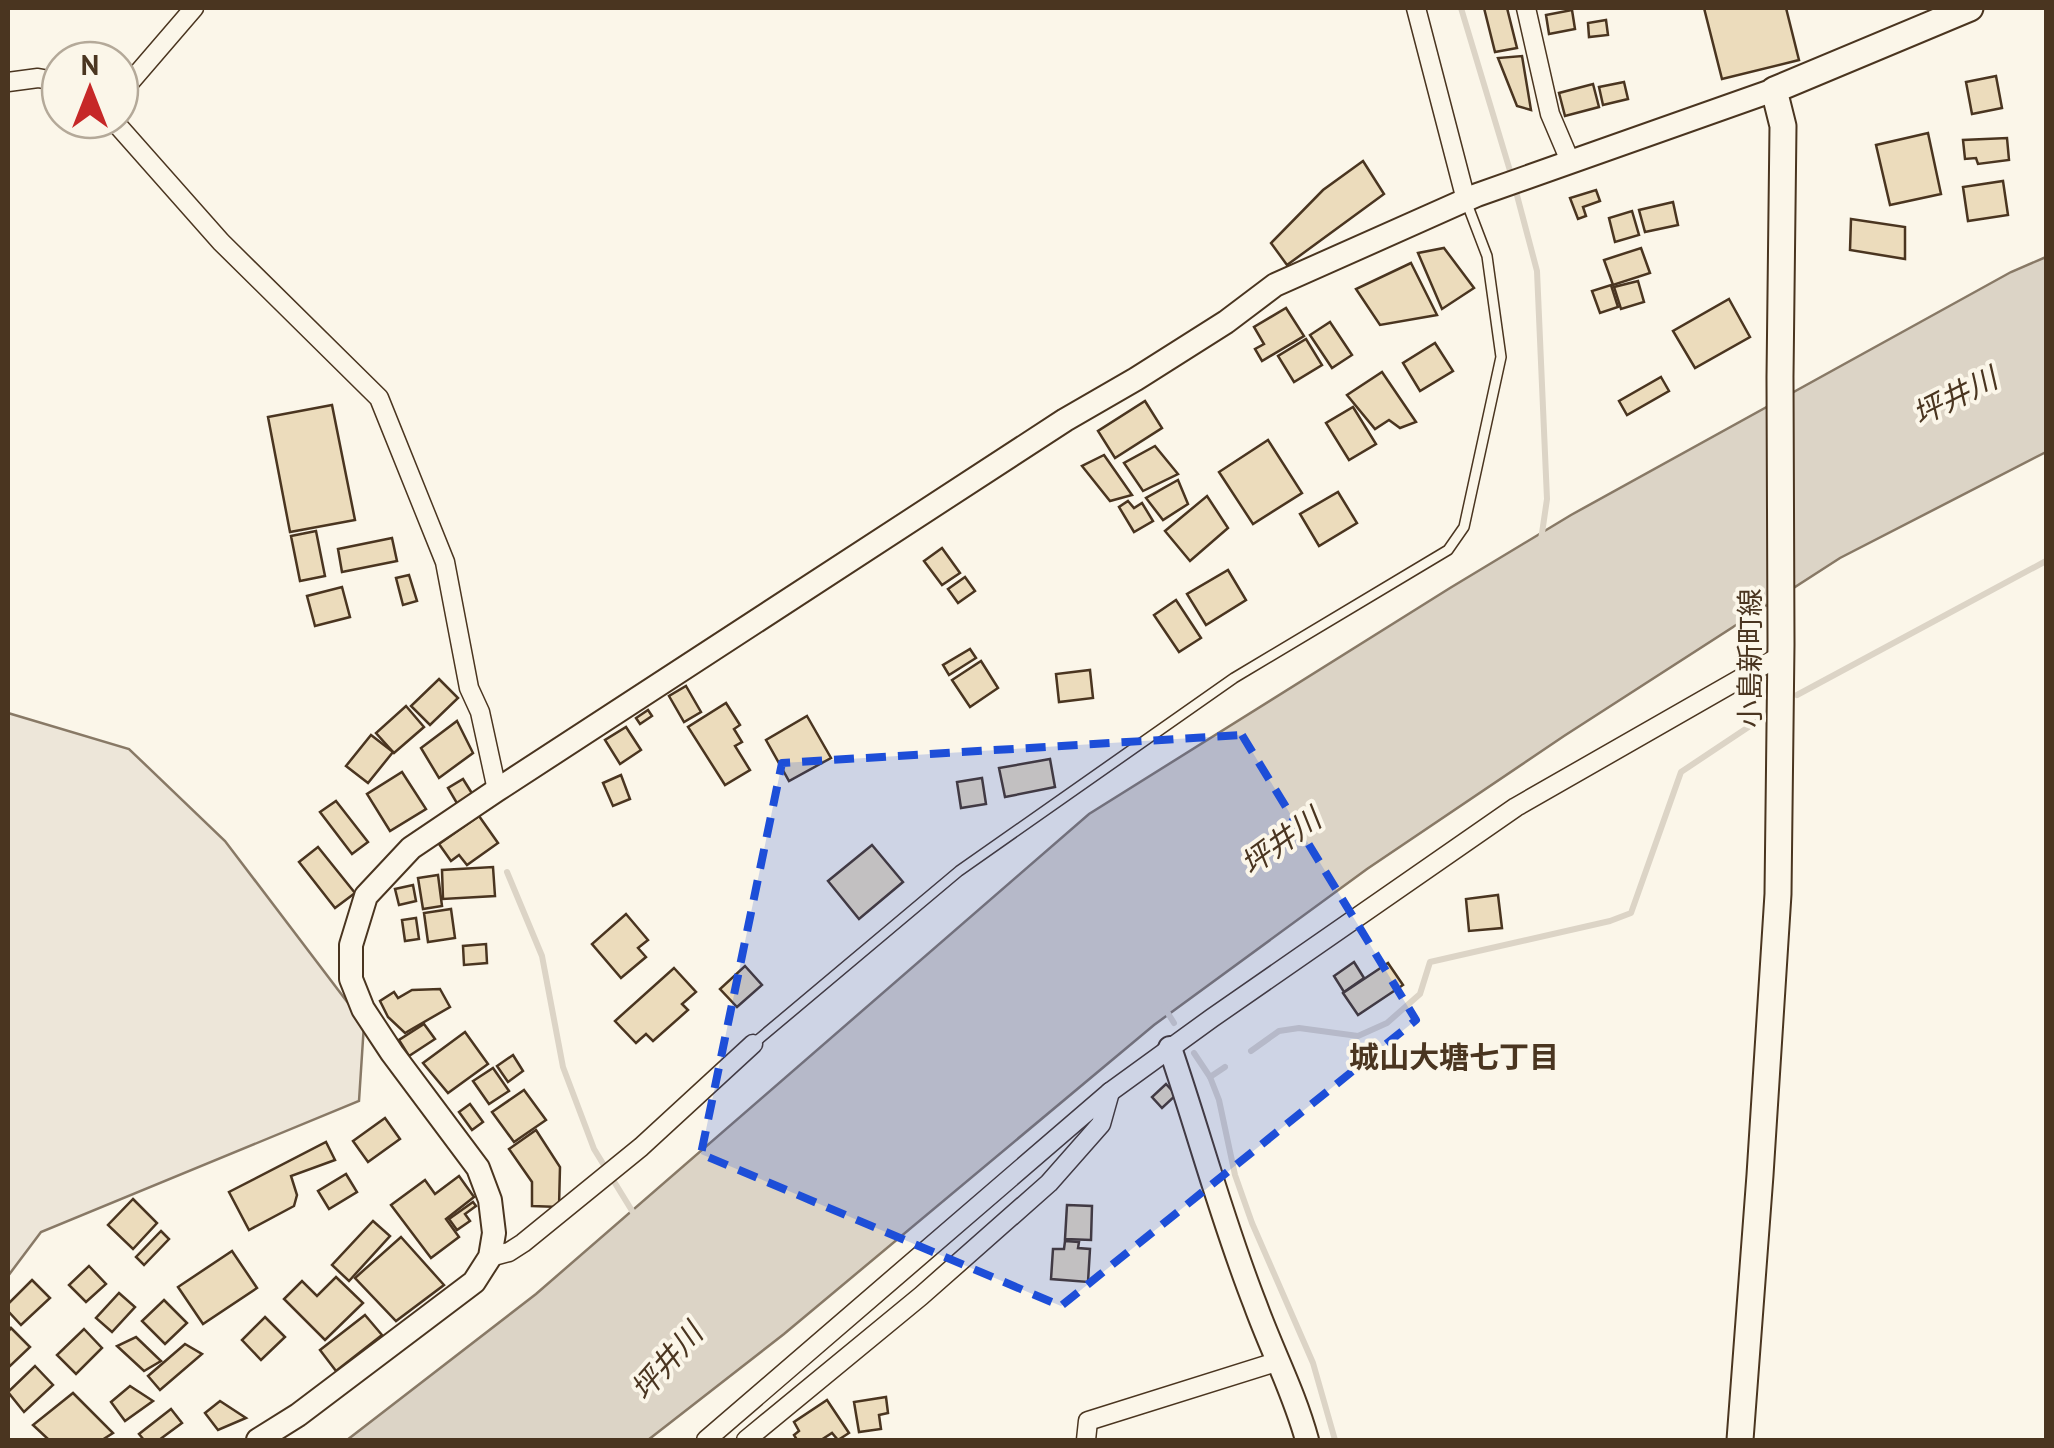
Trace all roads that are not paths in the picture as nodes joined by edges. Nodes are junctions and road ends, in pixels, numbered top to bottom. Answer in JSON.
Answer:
{"nodes":[{"id":1,"x":194,"y":8,"type":"edge"},
{"id":2,"x":1416,"y":8,"type":"edge"},
{"id":3,"x":1526,"y":8,"type":"edge"},
{"id":4,"x":1958,"y":10,"type":"edge"},
{"id":5,"x":140,"y":71,"type":"edge"},
{"id":6,"x":40,"y":78,"type":"edge"},
{"id":7,"x":8,"y":82,"type":"edge"},
{"id":8,"x":1774,"y":90,"type":"junction"},
{"id":9,"x":131,"y":140,"type":"edge"},
{"id":10,"x":1570,"y":161,"type":"junction"},
{"id":11,"x":1471,"y":198,"type":"junction"},
{"id":12,"x":1781,"y":650,"type":"junction"},
{"id":13,"x":497,"y":790,"type":"junction"},
{"id":14,"x":753,"y":1044,"type":"joint"},
{"id":15,"x":1170,"y":1048,"type":"junction"},
{"id":16,"x":1110,"y":1092,"type":"junction"},
{"id":17,"x":490,"y":1257,"type":"junction"},
{"id":18,"x":1279,"y":1361,"type":"junction"},
{"id":19,"x":258,"y":1440,"type":"edge"},
{"id":20,"x":706,"y":1440,"type":"edge"},
{"id":21,"x":746,"y":1440,"type":"edge"},
{"id":22,"x":1086,"y":1440,"type":"edge"},
{"id":23,"x":1307,"y":1440,"type":"edge"},
{"id":24,"x":1740,"y":1440,"type":"edge"}],
"edges":[{"from":1,"to":5,"type":"street"},
{"from":2,"to":11,"type":"street"},
{"from":3,"to":10,"type":"street"},
{"from":4,"to":8,"type":"main road"},
{"from":6,"to":7,"type":"street"},
{"from":8,"to":10,"type":"street"},
{"from":8,"to":12,"type":"main road","name":"小島新町線"},
{"from":9,"to":13,"type":"street"},
{"from":10,"to":11,"type":"street"},
{"from":11,"to":13,"type":"street"},
{"from":11,"to":14,"type":"lane"},
{"from":12,"to":15,"type":"street"},
{"from":12,"to":24,"type":"main road","name":"小島新町線"},
{"from":13,"to":17,"type":"street"},
{"from":14,"to":17,"type":"street"},
{"from":15,"to":16,"type":"street"},
{"from":15,"to":18,"type":"street"},
{"from":16,"to":20,"type":"street"},
{"from":16,"to":21,"type":"street"},
{"from":17,"to":19,"type":"street"},
{"from":18,"to":22,"type":"street"},
{"from":18,"to":23,"type":"street"}]}
